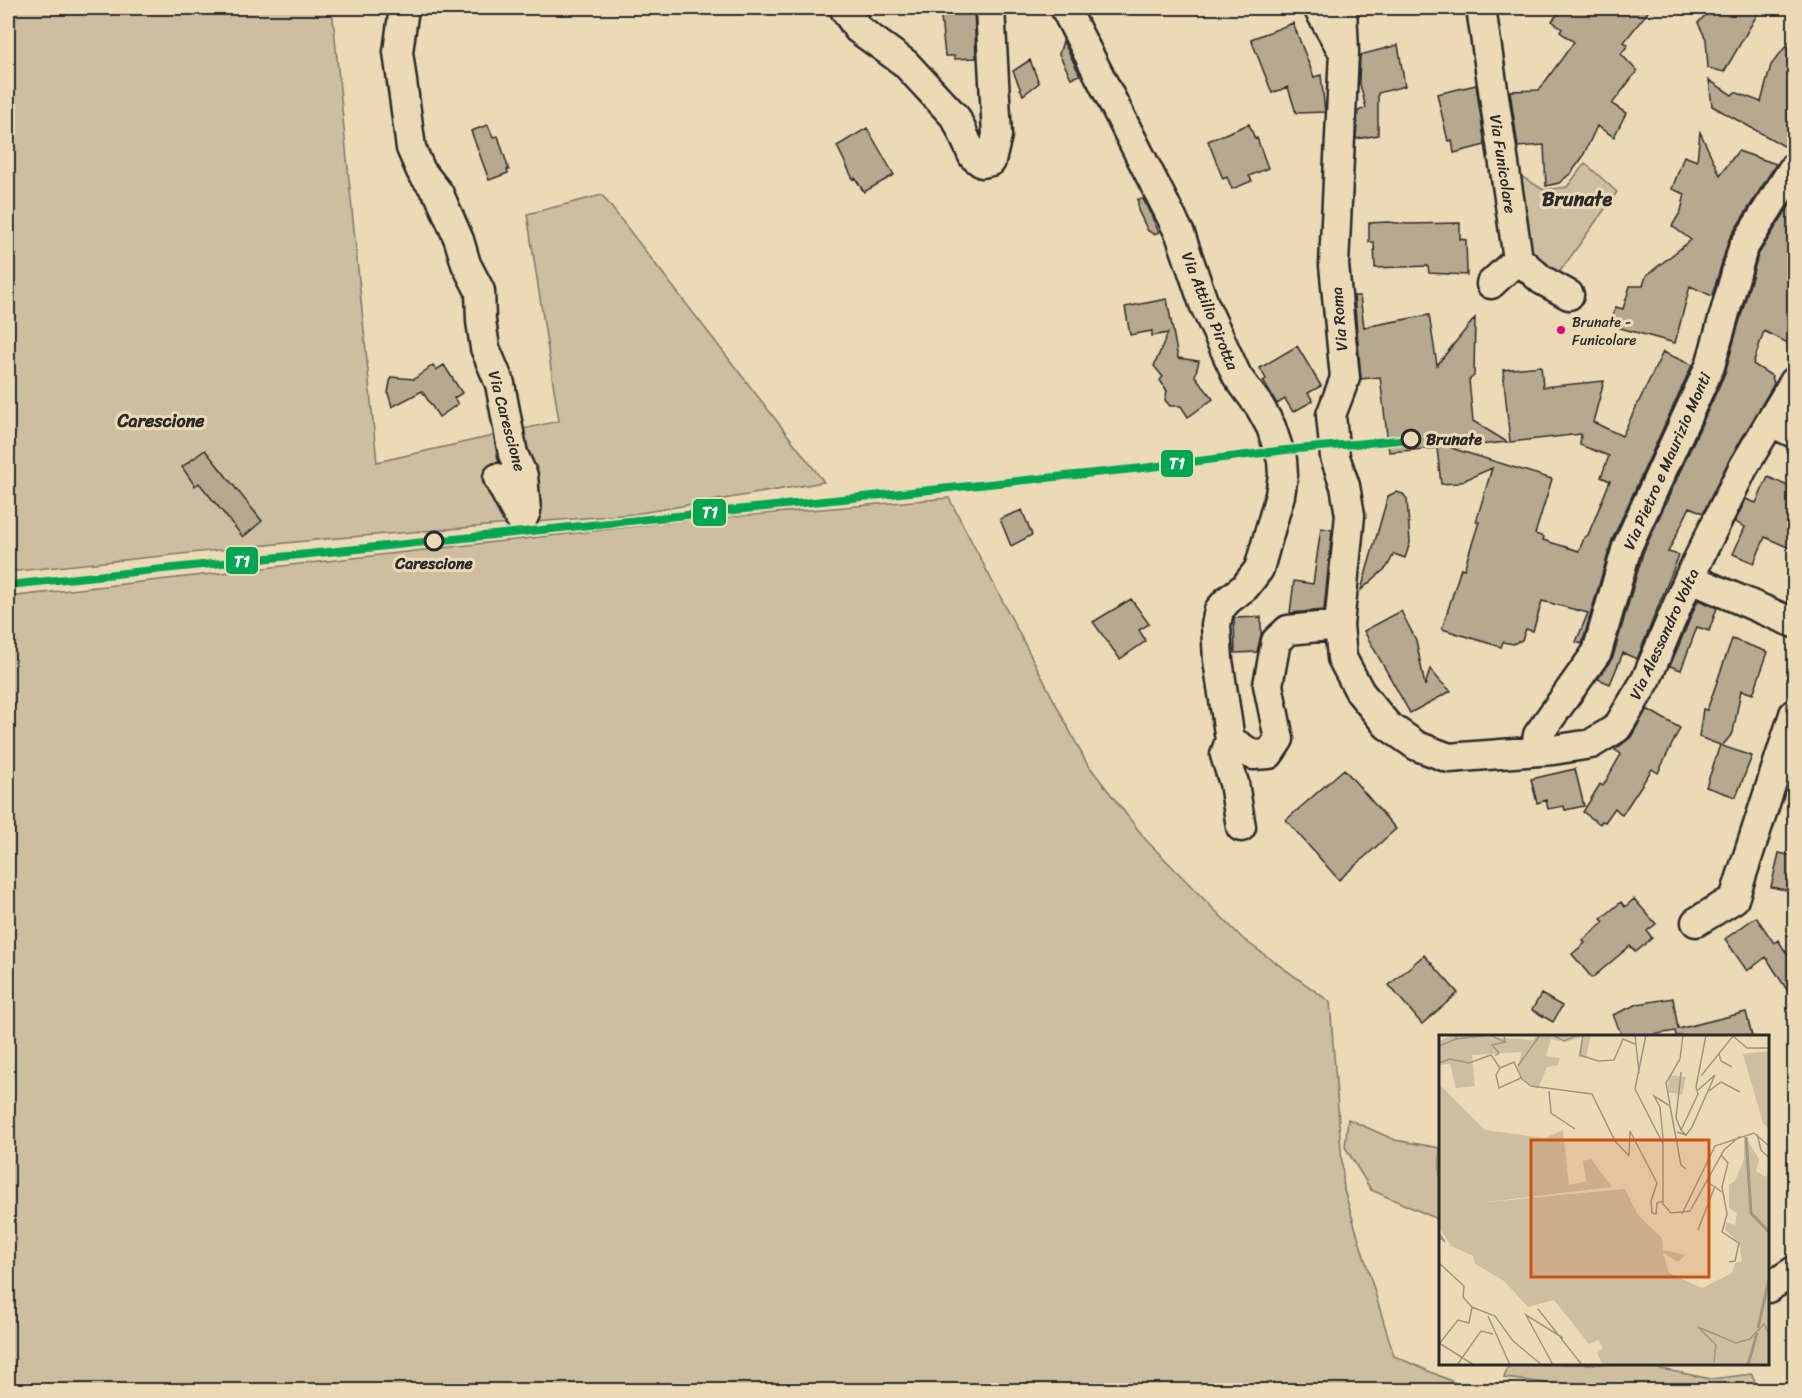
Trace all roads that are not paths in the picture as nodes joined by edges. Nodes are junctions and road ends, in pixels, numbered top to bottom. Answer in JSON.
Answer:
{"nodes":[{"id":1,"x":404,"y":8,"type":"edge"},
{"id":2,"x":844,"y":8,"type":"edge"},
{"id":3,"x":990,"y":8,"type":"edge"},
{"id":4,"x":1065,"y":8,"type":"edge"},
{"id":5,"x":1318,"y":8,"type":"edge"},
{"id":6,"x":1342,"y":8,"type":"edge"},
{"id":7,"x":1481,"y":8,"type":"edge"},
{"id":8,"x":1344,"y":52,"type":"junction"},
{"id":9,"x":1794,"y":167,"type":"edge"},
{"id":10,"x":1518,"y":259,"type":"junction"},
{"id":11,"x":1491,"y":284,"type":"dead end"},
{"id":12,"x":1569,"y":294,"type":"dead end"},
{"id":13,"x":1794,"y":382,"type":"edge"},
{"id":14,"x":1783,"y":427,"type":"edge"},
{"id":15,"x":498,"y":478,"type":"dead end"},
{"id":16,"x":1689,"y":578,"type":"junction"},
{"id":17,"x":1794,"y":623,"type":"edge"},
{"id":18,"x":1339,"y":625,"type":"junction"},
{"id":19,"x":1794,"y":714,"type":"edge"},
{"id":20,"x":1230,"y":740,"type":"junction"},
{"id":21,"x":1535,"y":751,"type":"junction"},
{"id":22,"x":1241,"y":827,"type":"dead end"},
{"id":23,"x":1696,"y":922,"type":"dead end"},
{"id":24,"x":1794,"y":1270,"type":"edge"},
{"id":25,"x":1769,"y":1287,"type":"edge"}],
"edges":[{"from":1,"to":15,"type":"street","name":"Via Carescione"},
{"from":2,"to":3,"type":"street"},
{"from":4,"to":20,"type":"street","name":"Via Attilio Pirotta"},
{"from":5,"to":8,"type":"street"},
{"from":6,"to":8,"type":"street","name":"Via Roma"},
{"from":7,"to":10,"type":"street","name":"Via Funicolare"},
{"from":8,"to":18,"type":"street","name":"Via Roma"},
{"from":9,"to":21,"type":"street","name":"Via Pietro e Maurizio Monti"},
{"from":10,"to":11,"type":"street"},
{"from":10,"to":12,"type":"street"},
{"from":13,"to":14,"type":"street","name":"Via Alessandro Volta"},
{"from":14,"to":16,"type":"street","name":"Via Alessandro Volta"},
{"from":16,"to":17,"type":"street"},
{"from":16,"to":21,"type":"street","name":"Via Alessandro Volta"},
{"from":18,"to":20,"type":"street"},
{"from":18,"to":21,"type":"street","name":"Via Alessandro Volta"},
{"from":19,"to":23,"type":"street"},
{"from":20,"to":22,"type":"street","name":"Via Attilio Pirotta"},
{"from":24,"to":25,"type":"street"}]}
